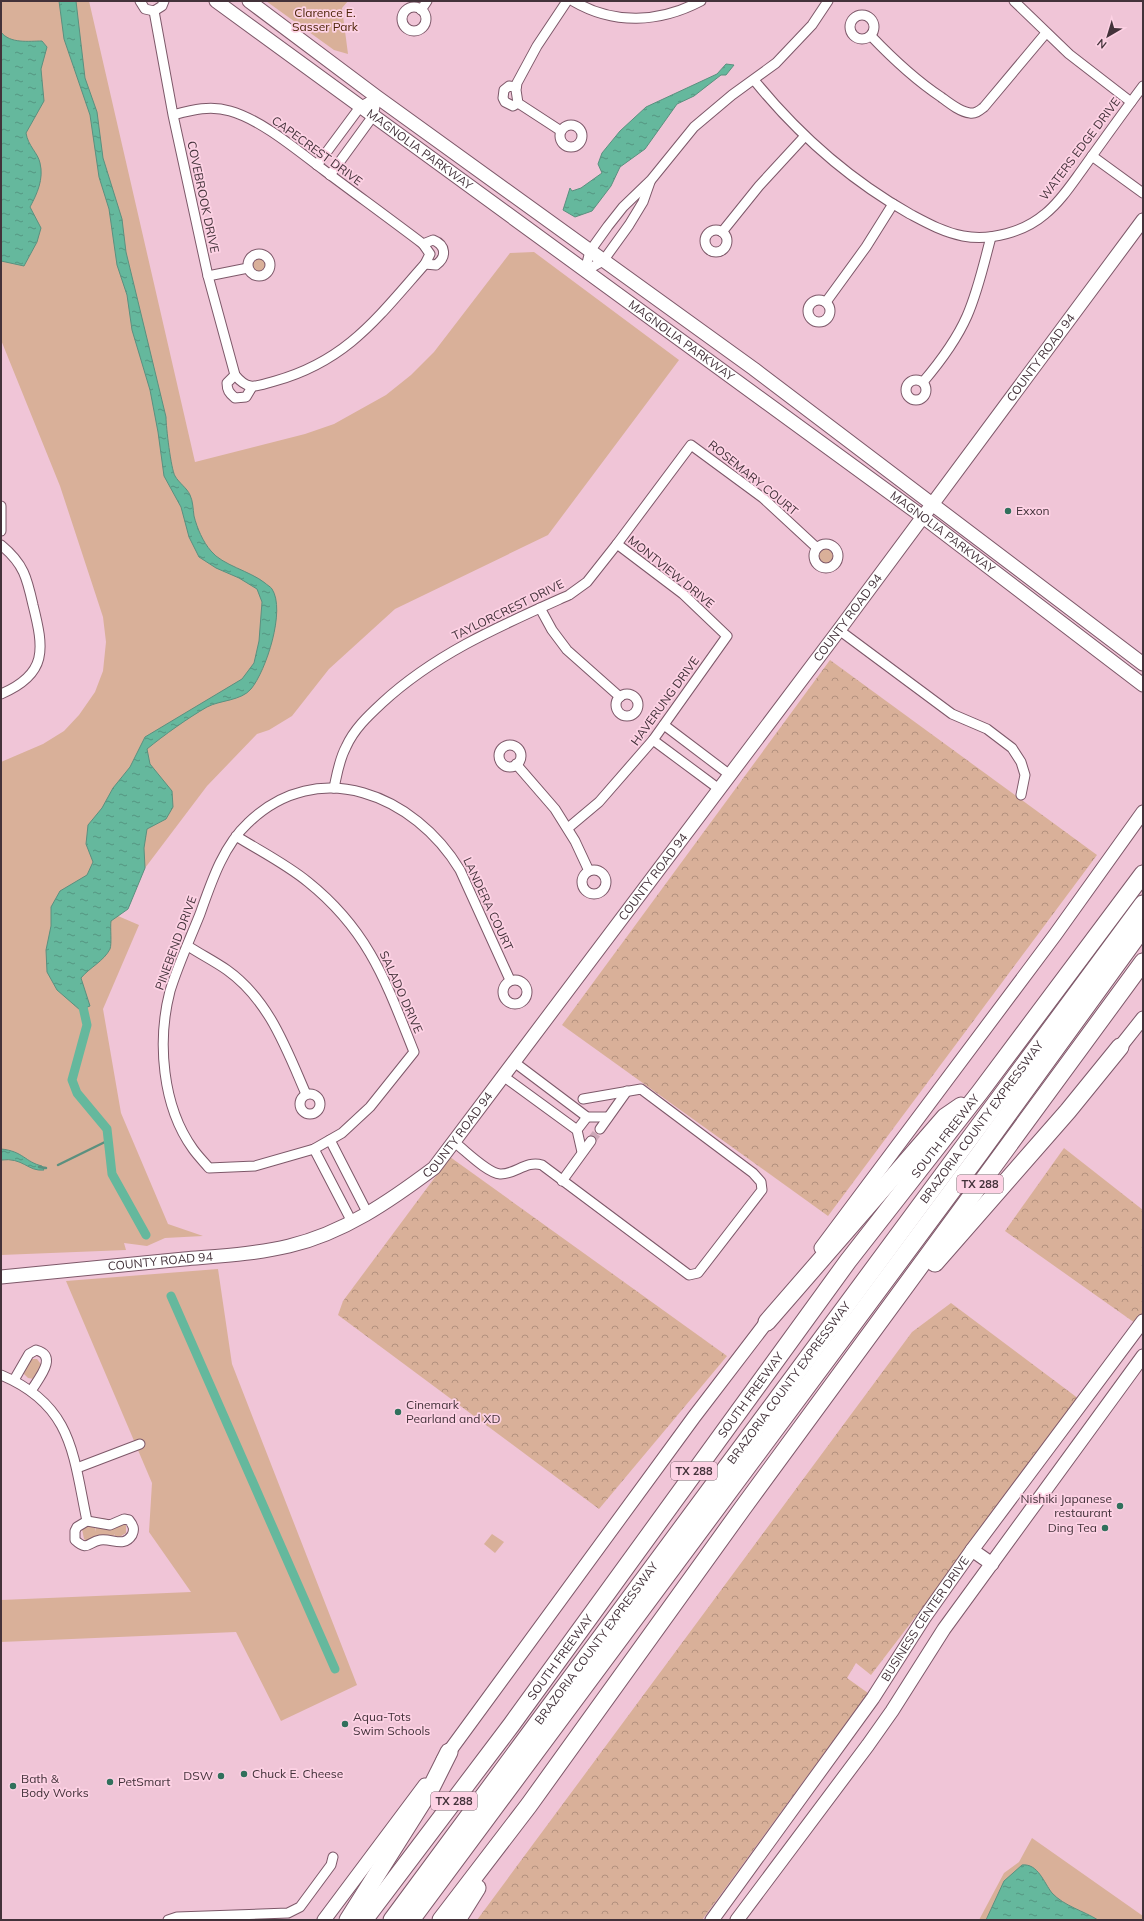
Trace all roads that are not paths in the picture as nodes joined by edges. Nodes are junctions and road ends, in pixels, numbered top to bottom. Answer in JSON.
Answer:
{"nodes":[{"id":1,"x":140,"y":1,"type":"edge"},
{"id":2,"x":164,"y":1,"type":"edge"},
{"id":3,"x":216,"y":1,"type":"edge"},
{"id":4,"x":249,"y":1,"type":"edge"},
{"id":5,"x":427,"y":1,"type":"edge"},
{"id":6,"x":567,"y":1,"type":"edge"},
{"id":7,"x":573,"y":1,"type":"edge"},
{"id":8,"x":701,"y":1,"type":"edge"},
{"id":9,"x":828,"y":1,"type":"edge"},
{"id":10,"x":1014,"y":1,"type":"edge"},
{"id":11,"x":421,"y":10,"type":"dead end"},
{"id":12,"x":154,"y":11,"type":"junction"},
{"id":13,"x":1046,"y":33,"type":"junction"},
{"id":14,"x":871,"y":36,"type":"dead end"},
{"id":15,"x":754,"y":80,"type":"junction"},
{"id":16,"x":1143,"y":86,"type":"edge"},
{"id":17,"x":516,"y":87,"type":"junction"},
{"id":18,"x":377,"y":97,"type":"junction"},
{"id":19,"x":1131,"y":102,"type":"junction"},
{"id":20,"x":518,"y":103,"type":"junction"},
{"id":21,"x":360,"y":107,"type":"junction"},
{"id":22,"x":173,"y":115,"type":"junction"},
{"id":23,"x":373,"y":116,"type":"junction"},
{"id":24,"x":561,"y":131,"type":"dead end"},
{"id":25,"x":805,"y":136,"type":"junction"},
{"id":26,"x":1092,"y":156,"type":"junction"},
{"id":27,"x":317,"y":165,"type":"junction"},
{"id":28,"x":330,"y":175,"type":"junction"},
{"id":29,"x":651,"y":180,"type":"junction"},
{"id":30,"x":1143,"y":193,"type":"edge"},
{"id":31,"x":894,"y":204,"type":"junction"},
{"id":32,"x":1143,"y":220,"type":"edge"},
{"id":33,"x":722,"y":232,"type":"dead end"},
{"id":34,"x":991,"y":237,"type":"junction"},
{"id":35,"x":423,"y":244,"type":"junction"},
{"id":36,"x":590,"y":251,"type":"junction"},
{"id":37,"x":603,"y":260,"type":"junction"},
{"id":38,"x":425,"y":264,"type":"junction"},
{"id":39,"x":248,"y":268,"type":"dead end"},
{"id":40,"x":585,"y":271,"type":"junction"},
{"id":41,"x":208,"y":276,"type":"junction"},
{"id":42,"x":826,"y":302,"type":"dead end"},
{"id":43,"x":235,"y":375,"type":"junction"},
{"id":44,"x":768,"y":380,"type":"junction"},
{"id":45,"x":923,"y":382,"type":"dead end"},
{"id":46,"x":252,"y":387,"type":"junction"},
{"id":47,"x":757,"y":396,"type":"junction"},
{"id":48,"x":691,"y":445,"type":"joint"},
{"id":49,"x":932,"y":505,"type":"junction"},
{"id":50,"x":1,"y":506,"type":"edge"},
{"id":51,"x":924,"y":517,"type":"junction"},
{"id":52,"x":1,"y":531,"type":"edge"},
{"id":53,"x":617,"y":544,"type":"junction"},
{"id":54,"x":1,"y":545,"type":"edge"},
{"id":55,"x":817,"y":548,"type":"dead end"},
{"id":56,"x":1010,"y":584,"type":"junction"},
{"id":57,"x":1065,"y":605,"type":"junction"},
{"id":58,"x":540,"y":608,"type":"junction"},
{"id":59,"x":840,"y":630,"type":"junction"},
{"id":60,"x":727,"y":636,"type":"joint"},
{"id":61,"x":1143,"y":664,"type":"edge"},
{"id":62,"x":1143,"y":685,"type":"edge"},
{"id":63,"x":1,"y":694,"type":"edge"},
{"id":64,"x":620,"y":697,"type":"dead end"},
{"id":65,"x":664,"y":725,"type":"junction"},
{"id":66,"x":654,"y":740,"type":"junction"},
{"id":67,"x":516,"y":764,"type":"dead end"},
{"id":68,"x":730,"y":774,"type":"junction"},
{"id":69,"x":334,"y":788,"type":"junction"},
{"id":70,"x":720,"y":789,"type":"junction"},
{"id":71,"x":1021,"y":795,"type":"dead end"},
{"id":72,"x":1143,"y":812,"type":"edge"},
{"id":73,"x":568,"y":828,"type":"junction"},
{"id":74,"x":236,"y":836,"type":"junction"},
{"id":75,"x":589,"y":871,"type":"dead end"},
{"id":76,"x":1143,"y":874,"type":"edge"},
{"id":77,"x":1143,"y":904,"type":"edge"},
{"id":78,"x":1143,"y":928,"type":"edge"},
{"id":79,"x":188,"y":946,"type":"junction"},
{"id":80,"x":1143,"y":962,"type":"edge"},
{"id":81,"x":510,"y":980,"type":"dead end"},
{"id":82,"x":1143,"y":1018,"type":"edge"},
{"id":83,"x":1120,"y":1047,"type":"joint"},
{"id":84,"x":514,"y":1062,"type":"junction"},
{"id":85,"x":503,"y":1076,"type":"junction"},
{"id":86,"x":627,"y":1091,"type":"junction"},
{"id":87,"x":980,"y":1092,"type":"junction"},
{"id":88,"x":306,"y":1094,"type":"dead end"},
{"id":89,"x":583,"y":1099,"type":"dead end"},
{"id":90,"x":587,"y":1117,"type":"junction"},
{"id":91,"x":608,"y":1117,"type":"junction"},
{"id":92,"x":600,"y":1129,"type":"tunnel mouth"},
{"id":93,"x":577,"y":1130,"type":"junction"},
{"id":94,"x":330,"y":1140,"type":"junction"},
{"id":95,"x":591,"y":1140,"type":"tunnel mouth"},
{"id":96,"x":454,"y":1142,"type":"junction"},
{"id":97,"x":314,"y":1149,"type":"junction"},
{"id":98,"x":582,"y":1152,"type":"junction"},
{"id":99,"x":562,"y":1180,"type":"junction"},
{"id":100,"x":368,"y":1214,"type":"junction"},
{"id":101,"x":352,"y":1222,"type":"junction"},
{"id":102,"x":1,"y":1277,"type":"edge"},
{"id":103,"x":767,"y":1322,"type":"junction"},
{"id":104,"x":1143,"y":1322,"type":"edge"},
{"id":105,"x":1143,"y":1356,"type":"edge"},
{"id":106,"x":1,"y":1375,"type":"edge"},
{"id":107,"x":14,"y":1380,"type":"junction"},
{"id":108,"x":31,"y":1391,"type":"junction"},
{"id":109,"x":1086,"y":1397,"type":"junction"},
{"id":110,"x":817,"y":1407,"type":"junction"},
{"id":111,"x":1100,"y":1414,"type":"junction"},
{"id":112,"x":140,"y":1444,"type":"dead end"},
{"id":113,"x":76,"y":1468,"type":"junction"},
{"id":114,"x":87,"y":1521,"type":"junction"},
{"id":115,"x":972,"y":1550,"type":"junction"},
{"id":116,"x":992,"y":1564,"type":"junction"},
{"id":117,"x":896,"y":1663,"type":"junction"},
{"id":118,"x":915,"y":1675,"type":"junction"},
{"id":119,"x":542,"y":1682,"type":"junction"},
{"id":120,"x":449,"y":1752,"type":"junction"},
{"id":121,"x":529,"y":1805,"type":"junction"},
{"id":122,"x":332,"y":1857,"type":"dead end"},
{"id":123,"x":168,"y":1920,"type":"edge"},
{"id":124,"x":324,"y":1920,"type":"edge"},
{"id":125,"x":348,"y":1920,"type":"edge"},
{"id":126,"x":364,"y":1920,"type":"edge"},
{"id":127,"x":382,"y":1920,"type":"edge"},
{"id":128,"x":392,"y":1920,"type":"edge"},
{"id":129,"x":411,"y":1920,"type":"edge"},
{"id":130,"x":427,"y":1920,"type":"edge"},
{"id":131,"x":441,"y":1920,"type":"edge"},
{"id":132,"x":457,"y":1920,"type":"edge"},
{"id":133,"x":712,"y":1920,"type":"edge"},
{"id":134,"x":737,"y":1920,"type":"edge"}],
"edges":[{"from":1,"to":12,"type":"street"},
{"from":2,"to":12,"type":"street"},
{"from":3,"to":21,"type":"main road","name":"MAGNOLIA PARKWAY"},
{"from":4,"to":18,"type":"main road","name":"MAGNOLIA PARKWAY"},
{"from":5,"to":11,"type":"street"},
{"from":6,"to":17,"type":"street"},
{"from":7,"to":8,"type":"street"},
{"from":9,"to":15,"type":"street"},
{"from":10,"to":13,"type":"street"},
{"from":12,"to":22,"type":"street","name":"COVEBROOK DRIVE"},
{"from":13,"to":14,"type":"street"},
{"from":13,"to":19,"type":"street"},
{"from":15,"to":25,"type":"street","name":"WATERS EDGE DRIVE"},
{"from":15,"to":29,"type":"street"},
{"from":16,"to":19,"type":"street","name":"WATERS EDGE DRIVE"},
{"from":17,"to":20,"type":"street"},
{"from":17,"to":20,"type":"street"},
{"from":18,"to":21,"type":"street"},
{"from":18,"to":23,"type":"street"},
{"from":18,"to":36,"type":"main road","name":"MAGNOLIA PARKWAY"},
{"from":19,"to":26,"type":"street","name":"WATERS EDGE DRIVE"},
{"from":20,"to":24,"type":"street"},
{"from":21,"to":23,"type":"main road","name":"MAGNOLIA PARKWAY"},
{"from":21,"to":27,"type":"street"},
{"from":22,"to":27,"type":"street","name":"CAPECREST DRIVE"},
{"from":22,"to":41,"type":"street","name":"COVEBROOK DRIVE"},
{"from":23,"to":28,"type":"street"},
{"from":23,"to":40,"type":"main road","name":"MAGNOLIA PARKWAY"},
{"from":25,"to":31,"type":"street","name":"WATERS EDGE DRIVE"},
{"from":25,"to":33,"type":"street"},
{"from":26,"to":30,"type":"street"},
{"from":26,"to":34,"type":"street","name":"WATERS EDGE DRIVE"},
{"from":27,"to":28,"type":"street","name":"CAPECREST DRIVE"},
{"from":28,"to":35,"type":"street","name":"CAPECREST DRIVE"},
{"from":29,"to":36,"type":"street"},
{"from":29,"to":37,"type":"street"},
{"from":31,"to":34,"type":"street","name":"WATERS EDGE DRIVE"},
{"from":31,"to":42,"type":"street"},
{"from":32,"to":49,"type":"main road","name":"COUNTY ROAD 94"},
{"from":34,"to":45,"type":"street"},
{"from":35,"to":38,"type":"street","name":"CAPECREST DRIVE"},
{"from":35,"to":38,"type":"street"},
{"from":36,"to":37,"type":"main road","name":"MAGNOLIA PARKWAY"},
{"from":36,"to":40,"type":"street"},
{"from":37,"to":40,"type":"street"},
{"from":37,"to":44,"type":"main road","name":"MAGNOLIA PARKWAY"},
{"from":38,"to":46,"type":"street"},
{"from":39,"to":41,"type":"street"},
{"from":40,"to":47,"type":"main road","name":"MAGNOLIA PARKWAY"},
{"from":41,"to":43,"type":"street","name":"COVEBROOK DRIVE"},
{"from":43,"to":46,"type":"street","name":"COVEBROOK DRIVE"},
{"from":43,"to":46,"type":"street"},
{"from":44,"to":47,"type":"main road"},
{"from":44,"to":49,"type":"main road","name":"MAGNOLIA PARKWAY"},
{"from":47,"to":51,"type":"main road","name":"MAGNOLIA PARKWAY"},
{"from":48,"to":53,"type":"street","name":"TAYLORCREST DRIVE"},
{"from":48,"to":55,"type":"street","name":"ROSEMARY COURT"},
{"from":49,"to":51,"type":"main road","name":"COUNTY ROAD 94"},
{"from":49,"to":57,"type":"main road","name":"MAGNOLIA PARKWAY"},
{"from":50,"to":52,"type":"street"},
{"from":51,"to":56,"type":"main road","name":"MAGNOLIA PARKWAY"},
{"from":51,"to":59,"type":"main road","name":"COUNTY ROAD 94"},
{"from":53,"to":58,"type":"street","name":"TAYLORCREST DRIVE"},
{"from":53,"to":60,"type":"street","name":"MONTVIEW DRIVE"},
{"from":54,"to":63,"type":"street"},
{"from":56,"to":57,"type":"main road"},
{"from":56,"to":62,"type":"main road","name":"MAGNOLIA PARKWAY"},
{"from":57,"to":61,"type":"main road","name":"MAGNOLIA PARKWAY"},
{"from":58,"to":64,"type":"street"},
{"from":58,"to":69,"type":"street","name":"TAYLORCREST DRIVE"},
{"from":59,"to":68,"type":"main road","name":"COUNTY ROAD 94"},
{"from":59,"to":71,"type":"street"},
{"from":60,"to":65,"type":"street","name":"HAVERUNG DRIVE"},
{"from":65,"to":66,"type":"street","name":"HAVERUNG DRIVE"},
{"from":65,"to":68,"type":"street"},
{"from":66,"to":70,"type":"street"},
{"from":66,"to":73,"type":"street","name":"HAVERUNG DRIVE"},
{"from":67,"to":73,"type":"street"},
{"from":68,"to":70,"type":"main road","name":"COUNTY ROAD 94"},
{"from":69,"to":74,"type":"street","name":"PINEBEND DRIVE"},
{"from":69,"to":81,"type":"street","name":"LANDERA COURT"},
{"from":70,"to":84,"type":"main road","name":"COUNTY ROAD 94"},
{"from":72,"to":103,"type":"main road"},
{"from":73,"to":75,"type":"street"},
{"from":74,"to":79,"type":"street","name":"PINEBEND DRIVE"},
{"from":74,"to":94,"type":"street","name":"SALADO DRIVE"},
{"from":76,"to":87,"type":"highway","name":"SOUTH FREEWAY","number":"TX 288"},
{"from":77,"to":128,"type":"highway","name":"BRAZORIA COUNTY EXPRESSWAY"},
{"from":78,"to":129,"type":"highway","name":"BRAZORIA COUNTY EXPRESSWAY"},
{"from":79,"to":88,"type":"street"},
{"from":79,"to":97,"type":"street","name":"PINEBEND DRIVE"},
{"from":80,"to":110,"type":"highway","number":"TX 288"},
{"from":82,"to":83,"type":"main road"},
{"from":83,"to":110,"type":"highway"},
{"from":84,"to":85,"type":"main road","name":"COUNTY ROAD 94"},
{"from":84,"to":90,"type":"street"},
{"from":85,"to":93,"type":"street"},
{"from":85,"to":96,"type":"main road","name":"COUNTY ROAD 94"},
{"from":86,"to":89,"type":"street"},
{"from":86,"to":91,"type":"street"},
{"from":86,"to":99,"type":"street"},
{"from":87,"to":103,"type":"highway"},
{"from":87,"to":119,"type":"highway","name":"SOUTH FREEWAY","number":"TX 288"},
{"from":90,"to":91,"type":"street"},
{"from":90,"to":93,"type":"street"},
{"from":91,"to":92,"type":"street"},
{"from":93,"to":98,"type":"street"},
{"from":94,"to":97,"type":"street"},
{"from":94,"to":100,"type":"street"},
{"from":95,"to":98,"type":"street"},
{"from":96,"to":99,"type":"street"},
{"from":96,"to":100,"type":"main road","name":"COUNTY ROAD 94"},
{"from":97,"to":101,"type":"street"},
{"from":98,"to":99,"type":"street"},
{"from":100,"to":101,"type":"main road","name":"COUNTY ROAD 94"},
{"from":101,"to":102,"type":"main road","name":"COUNTY ROAD 94"},
{"from":103,"to":120,"type":"main road"},
{"from":104,"to":109,"type":"main road","name":"BUSINESS CENTER DRIVE"},
{"from":105,"to":111,"type":"main road","name":"BUSINESS CENTER DRIVE"},
{"from":106,"to":107,"type":"street"},
{"from":107,"to":108,"type":"street"},
{"from":107,"to":108,"type":"street"},
{"from":108,"to":113,"type":"street"},
{"from":109,"to":111,"type":"main road"},
{"from":109,"to":115,"type":"main road","name":"BUSINESS CENTER DRIVE"},
{"from":110,"to":121,"type":"highway","number":"TX 288"},
{"from":111,"to":116,"type":"main road","name":"BUSINESS CENTER DRIVE"},
{"from":112,"to":113,"type":"street"},
{"from":113,"to":114,"type":"street"},
{"from":114,"to":114,"type":"street"},
{"from":115,"to":116,"type":"main road"},
{"from":115,"to":117,"type":"main road","name":"BUSINESS CENTER DRIVE"},
{"from":116,"to":118,"type":"main road","name":"BUSINESS CENTER DRIVE"},
{"from":117,"to":118,"type":"main road"},
{"from":117,"to":133,"type":"main road","name":"BUSINESS CENTER DRIVE"},
{"from":118,"to":134,"type":"main road","name":"BUSINESS CENTER DRIVE"},
{"from":119,"to":126,"type":"highway","name":"SOUTH FREEWAY","number":"TX 288"},
{"from":119,"to":127,"type":"highway"},
{"from":120,"to":124,"type":"main road"},
{"from":120,"to":125,"type":"highway"},
{"from":121,"to":130,"type":"highway"},
{"from":121,"to":131,"type":"highway","number":"TX 288"},
{"from":121,"to":132,"type":"highway"},
{"from":122,"to":123,"type":"street"}]}
